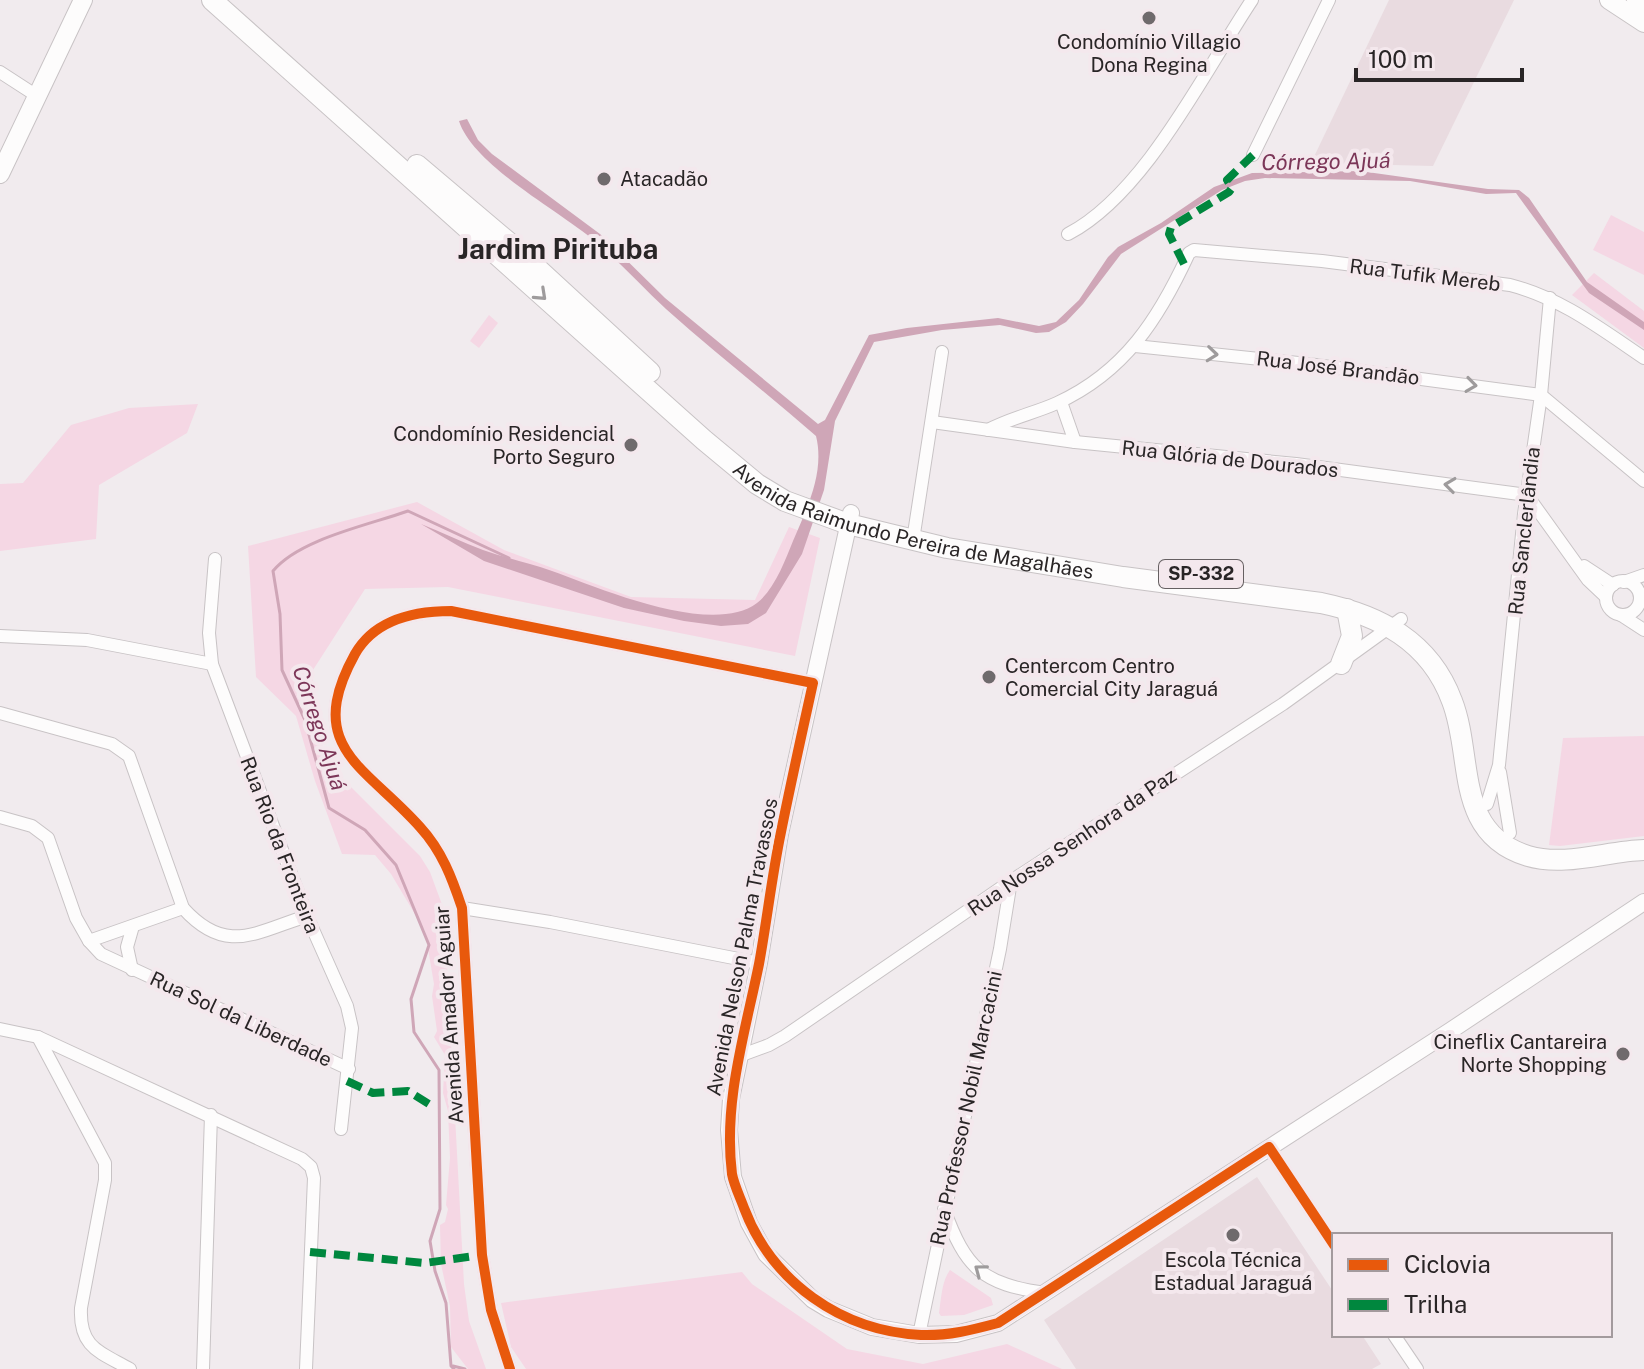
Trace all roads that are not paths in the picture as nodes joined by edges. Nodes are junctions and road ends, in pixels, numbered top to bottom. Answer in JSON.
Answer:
{"nodes":[{"id":1,"x":83,"y":0,"type":"edge"},
{"id":2,"x":212,"y":0,"type":"edge"},
{"id":3,"x":231,"y":0,"type":"edge"},
{"id":4,"x":1252,"y":0,"type":"edge"},
{"id":5,"x":1329,"y":0,"type":"edge"},
{"id":6,"x":1636,"y":0,"type":"edge"},
{"id":7,"x":1612,"y":1,"type":"edge"},
{"id":8,"x":1644,"y":5,"type":"edge"},
{"id":9,"x":1644,"y":23,"type":"edge"},
{"id":10,"x":1644,"y":32,"type":"edge"},
{"id":11,"x":0,"y":72,"type":"edge"},
{"id":12,"x":37,"y":96,"type":"junction"},
{"id":13,"x":1253,"y":155,"type":"dead end"},
{"id":14,"x":0,"y":174,"type":"edge"},
{"id":15,"x":1068,"y":234,"type":"dead end"},
{"id":16,"x":1550,"y":298,"type":"junction"},
{"id":17,"x":1135,"y":346,"type":"junction"},
{"id":18,"x":942,"y":352,"type":"dead end"},
{"id":19,"x":1644,"y":358,"type":"edge"},
{"id":20,"x":1541,"y":395,"type":"junction"},
{"id":21,"x":1061,"y":402,"type":"junction"},
{"id":22,"x":932,"y":422,"type":"junction"},
{"id":23,"x":988,"y":430,"type":"junction"},
{"id":24,"x":1075,"y":442,"type":"junction"},
{"id":25,"x":1644,"y":481,"type":"edge"},
{"id":26,"x":1527,"y":495,"type":"junction"},
{"id":27,"x":804,"y":503,"type":"junction"},
{"id":28,"x":850,"y":518,"type":"junction"},
{"id":29,"x":914,"y":535,"type":"junction"},
{"id":30,"x":215,"y":559,"type":"dead end"},
{"id":31,"x":1575,"y":559,"type":"junction"},
{"id":32,"x":1644,"y":575,"type":"edge"},
{"id":33,"x":1618,"y":583,"type":"junction"},
{"id":34,"x":1606,"y":597,"type":"junction"},
{"id":35,"x":1640,"y":600,"type":"edge"},
{"id":36,"x":1347,"y":609,"type":"junction"},
{"id":37,"x":1621,"y":615,"type":"junction"},
{"id":38,"x":1644,"y":620,"type":"edge"},
{"id":39,"x":1396,"y":623,"type":"junction"},
{"id":40,"x":1644,"y":630,"type":"edge"},
{"id":41,"x":0,"y":636,"type":"edge"},
{"id":42,"x":212,"y":664,"type":"junction"},
{"id":43,"x":1341,"y":664,"type":"junction"},
{"id":44,"x":813,"y":683,"type":"junction"},
{"id":45,"x":0,"y":713,"type":"edge"},
{"id":46,"x":1499,"y":765,"type":"junction"},
{"id":47,"x":1487,"y":804,"type":"junction"},
{"id":48,"x":0,"y":817,"type":"edge"},
{"id":49,"x":1510,"y":833,"type":"junction"},
{"id":50,"x":1644,"y":838,"type":"edge"},
{"id":51,"x":1644,"y":850,"type":"edge"},
{"id":52,"x":1011,"y":881,"type":"junction"},
{"id":53,"x":1643,"y":902,"type":"edge"},
{"id":54,"x":183,"y":908,"type":"junction"},
{"id":55,"x":462,"y":908,"type":"junction"},
{"id":56,"x":307,"y":916,"type":"junction"},
{"id":57,"x":133,"y":926,"type":"junction"},
{"id":58,"x":89,"y":941,"type":"junction"},
{"id":59,"x":759,"y":963,"type":"junction"},
{"id":60,"x":132,"y":970,"type":"junction"},
{"id":61,"x":0,"y":1029,"type":"edge"},
{"id":62,"x":38,"y":1037,"type":"junction"},
{"id":63,"x":739,"y":1056,"type":"junction"},
{"id":64,"x":349,"y":1069,"type":"junction"},
{"id":65,"x":211,"y":1115,"type":"junction"},
{"id":66,"x":341,"y":1129,"type":"dead end"},
{"id":67,"x":1269,"y":1147,"type":"junction"},
{"id":68,"x":944,"y":1209,"type":"junction"},
{"id":69,"x":1332,"y":1242,"type":"edge"},
{"id":70,"x":1046,"y":1293,"type":"junction"},
{"id":71,"x":919,"y":1335,"type":"junction"},
{"id":72,"x":1395,"y":1337,"type":"edge"},
{"id":73,"x":1415,"y":1368,"type":"edge"},
{"id":74,"x":130,"y":1369,"type":"edge"},
{"id":75,"x":203,"y":1369,"type":"edge"},
{"id":76,"x":306,"y":1369,"type":"edge"},
{"id":77,"x":510,"y":1369,"type":"edge"}],
"edges":[{"from":1,"to":12,"type":"main road"},
{"from":2,"to":27,"type":"main road","name":"Avenida Raimundo Pereira de Magalhães","number":"SP-332","one_way":true},
{"from":3,"to":27,"type":"main road","name":"Avenida Raimundo Pereira de Magalhães","number":"SP-332"},
{"from":4,"to":15,"type":"street"},
{"from":5,"to":13,"type":"street"},
{"from":6,"to":8,"type":"main road"},
{"from":7,"to":9,"type":"main road"},
{"from":9,"to":10,"type":"street"},
{"from":11,"to":12,"type":"street"},
{"from":12,"to":14,"type":"main road"},
{"from":16,"to":17,"type":"street","name":"Rua Tufik Mereb"},
{"from":16,"to":19,"type":"street","name":"Rua Tufik Mereb"},
{"from":16,"to":20,"type":"street","name":"Rua Sanclerlândia"},
{"from":17,"to":20,"type":"street","name":"Rua José Brandão","one_way":true},
{"from":17,"to":21,"type":"street"},
{"from":18,"to":22,"type":"street"},
{"from":20,"to":25,"type":"street"},
{"from":20,"to":26,"type":"street","name":"Rua Sanclerlândia"},
{"from":21,"to":23,"type":"street"},
{"from":21,"to":24,"type":"street"},
{"from":22,"to":23,"type":"street","name":"Rua Glória de Dourados"},
{"from":22,"to":29,"type":"street"},
{"from":23,"to":24,"type":"street","name":"Rua Glória de Dourados"},
{"from":26,"to":24,"type":"street","name":"Rua Glória de Dourados","one_way":true},
{"from":26,"to":31,"type":"street"},
{"from":26,"to":46,"type":"street","name":"Rua Sanclerlândia"},
{"from":27,"to":28,"type":"main road","name":"Avenida Raimundo Pereira de Magalhães","number":"SP-332"},
{"from":28,"to":29,"type":"main road","name":"Avenida Raimundo Pereira de Magalhães","number":"SP-332"},
{"from":28,"to":44,"type":"street","name":"Avenida Nelson Palma Travassos"},
{"from":29,"to":36,"type":"main road","name":"Avenida Raimundo Pereira de Magalhães","number":"SP-332"},
{"from":29,"to":39,"type":"main road","name":"Avenida Raimundo Pereira de Magalhães","number":"SP-332"},
{"from":30,"to":42,"type":"street","name":"Rua Rio da Fronteira"},
{"from":31,"to":33,"type":"street"},
{"from":31,"to":34,"type":"street"},
{"from":32,"to":33,"type":"street"},
{"from":33,"to":34,"type":"street"},
{"from":33,"to":35,"type":"street"},
{"from":34,"to":37,"type":"street"},
{"from":35,"to":37,"type":"street"},
{"from":35,"to":38,"type":"street"},
{"from":36,"to":39,"type":"main road","name":"Avenida Raimundo Pereira de Magalhães","number":"SP-332"},
{"from":36,"to":43,"type":"main road"},
{"from":37,"to":40,"type":"street"},
{"from":39,"to":43,"type":"street","name":"Rua Nossa Senhora da Paz"},
{"from":39,"to":47,"type":"main road","name":"Avenida Raimundo Pereira de Magalhães","number":"SP-332"},
{"from":39,"to":51,"type":"main road","name":"Avenida Raimundo Pereira de Magalhães","number":"SP-332"},
{"from":41,"to":42,"type":"street"},
{"from":42,"to":56,"type":"street","name":"Rua Rio da Fronteira"},
{"from":43,"to":52,"type":"street","name":"Rua Nossa Senhora da Paz"},
{"from":44,"to":55,"type":"street","name":"Avenida Amador Aguiar"},
{"from":44,"to":59,"type":"street","name":"Avenida Nelson Palma Travassos"},
{"from":45,"to":54,"type":"street"},
{"from":46,"to":47,"type":"street","name":"Rua Sanclerlândia"},
{"from":46,"to":49,"type":"street","name":"Rua Sanclerlândia"},
{"from":47,"to":49,"type":"main road","name":"Avenida Raimundo Pereira de Magalhães","number":"SP-332"},
{"from":48,"to":58,"type":"street","name":"Rua Sol da Liberdade"},
{"from":49,"to":50,"type":"main road","name":"Avenida Raimundo Pereira de Magalhães","number":"SP-332"},
{"from":52,"to":63,"type":"street","name":"Rua Nossa Senhora da Paz"},
{"from":52,"to":68,"type":"street","name":"Rua Professor Nobil Marcacini"},
{"from":53,"to":67,"type":"street","name":"Avenida Nelson Palma Travassos"},
{"from":54,"to":56,"type":"street"},
{"from":54,"to":57,"type":"street"},
{"from":55,"to":59,"type":"street"},
{"from":55,"to":77,"type":"street","name":"Avenida Amador Aguiar"},
{"from":56,"to":64,"type":"street","name":"Rua Rio da Fronteira"},
{"from":57,"to":58,"type":"street"},
{"from":57,"to":60,"type":"street","name":"Rua Sol da Liberdade"},
{"from":58,"to":60,"type":"street","name":"Rua Sol da Liberdade"},
{"from":59,"to":63,"type":"street","name":"Avenida Nelson Palma Travassos"},
{"from":60,"to":64,"type":"street","name":"Rua Sol da Liberdade"},
{"from":61,"to":62,"type":"street"},
{"from":62,"to":65,"type":"street"},
{"from":62,"to":74,"type":"street"},
{"from":63,"to":71,"type":"street","name":"Avenida Nelson Palma Travassos"},
{"from":64,"to":66,"type":"street","name":"Rua Rio da Fronteira"},
{"from":65,"to":75,"type":"street"},
{"from":65,"to":76,"type":"street"},
{"from":67,"to":69,"type":"street"},
{"from":67,"to":70,"type":"street","name":"Avenida Nelson Palma Travassos"},
{"from":70,"to":68,"type":"street","one_way":true},
{"from":68,"to":71,"type":"street","name":"Rua Professor Nobil Marcacini"},
{"from":70,"to":71,"type":"street","name":"Avenida Nelson Palma Travassos"},
{"from":72,"to":73,"type":"street"}]}
